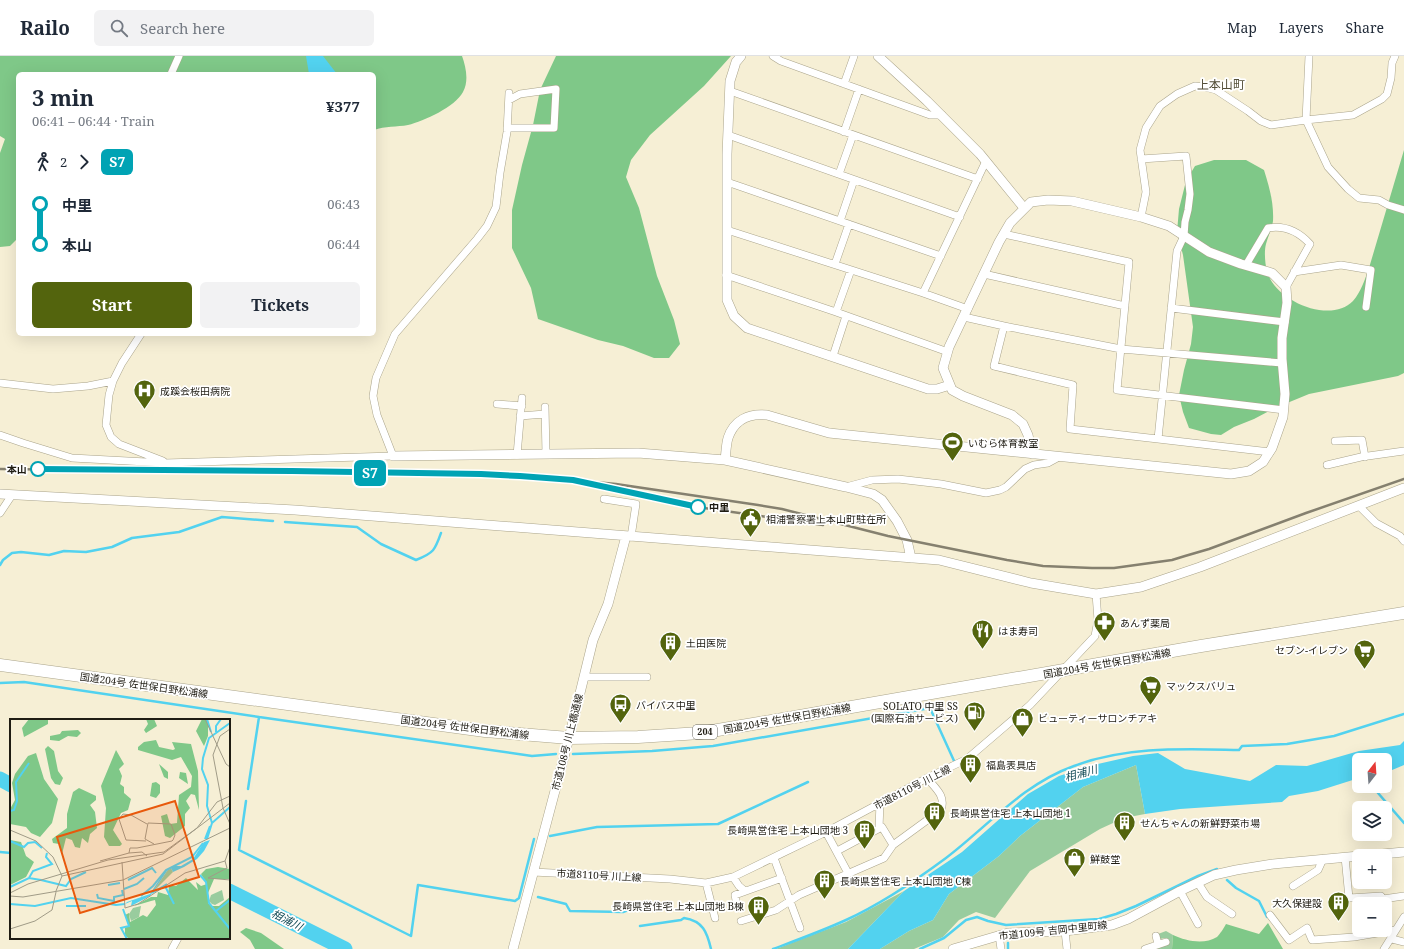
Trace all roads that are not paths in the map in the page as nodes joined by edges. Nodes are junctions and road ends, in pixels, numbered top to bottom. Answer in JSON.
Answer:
{"nodes":[{"id":1,"x":179,"y":56,"type":"edge"},
{"id":2,"x":741,"y":56,"type":"edge"},
{"id":3,"x":773,"y":56,"type":"edge"},
{"id":4,"x":854,"y":56,"type":"edge"},
{"id":5,"x":878,"y":56,"type":"edge"},
{"id":6,"x":1309,"y":56,"type":"edge"},
{"id":7,"x":1395,"y":56,"type":"edge"},
{"id":8,"x":172,"y":72,"type":"edge"},
{"id":9,"x":844,"y":84,"type":"junction"},
{"id":10,"x":859,"y":89,"type":"junction"},
{"id":11,"x":730,"y":91,"type":"junction"},
{"id":12,"x":942,"y":116,"type":"junction"},
{"id":13,"x":1306,"y":120,"type":"junction"},
{"id":14,"x":507,"y":128,"type":"junction"},
{"id":15,"x":844,"y":132,"type":"junction"},
{"id":16,"x":853,"y":135,"type":"junction"},
{"id":17,"x":728,"y":136,"type":"junction"},
{"id":18,"x":1141,"y":159,"type":"junction"},
{"id":19,"x":986,"y":161,"type":"junction"},
{"id":20,"x":839,"y":174,"type":"junction"},
{"id":21,"x":978,"y":179,"type":"junction"},
{"id":22,"x":854,"y":180,"type":"junction"},
{"id":23,"x":727,"y":182,"type":"junction"},
{"id":24,"x":1024,"y":208,"type":"junction"},
{"id":25,"x":1404,"y":210,"type":"edge"},
{"id":26,"x":960,"y":216,"type":"junction"},
{"id":27,"x":1141,"y":217,"type":"junction"},
{"id":28,"x":840,"y":221,"type":"junction"},
{"id":29,"x":849,"y":224,"type":"junction"},
{"id":30,"x":727,"y":230,"type":"junction"},
{"id":31,"x":1004,"y":234,"type":"junction"},
{"id":32,"x":1184,"y":236,"type":"junction"},
{"id":33,"x":941,"y":256,"type":"junction"},
{"id":34,"x":834,"y":264,"type":"junction"},
{"id":35,"x":1246,"y":265,"type":"junction"},
{"id":36,"x":851,"y":270,"type":"junction"},
{"id":37,"x":1294,"y":272,"type":"junction"},
{"id":38,"x":984,"y":274,"type":"junction"},
{"id":39,"x":726,"y":275,"type":"junction"},
{"id":40,"x":1286,"y":287,"type":"junction"},
{"id":41,"x":923,"y":293,"type":"junction"},
{"id":42,"x":1125,"y":306,"type":"junction"},
{"id":43,"x":1366,"y":307,"type":"dead end"},
{"id":44,"x":1171,"y":308,"type":"junction"},
{"id":45,"x":836,"y":312,"type":"junction"},
{"id":46,"x":966,"y":313,"type":"junction"},
{"id":47,"x":846,"y":316,"type":"junction"},
{"id":48,"x":1285,"y":322,"type":"junction"},
{"id":49,"x":1004,"y":326,"type":"junction"},
{"id":50,"x":140,"y":336,"type":"edge"},
{"id":51,"x":1121,"y":349,"type":"junction"},
{"id":52,"x":948,"y":352,"type":"junction"},
{"id":53,"x":1167,"y":354,"type":"junction"},
{"id":54,"x":833,"y":356,"type":"junction"},
{"id":55,"x":1282,"y":363,"type":"junction"},
{"id":56,"x":113,"y":381,"type":"junction"},
{"id":57,"x":0,"y":383,"type":"edge"},
{"id":58,"x":950,"y":385,"type":"junction"},
{"id":59,"x":1162,"y":396,"type":"junction"},
{"id":60,"x":497,"y":404,"type":"dead end"},
{"id":61,"x":1284,"y":410,"type":"junction"},
{"id":62,"x":520,"y":416,"type":"junction"},
{"id":63,"x":0,"y":435,"type":"edge"},
{"id":64,"x":1158,"y":439,"type":"junction"},
{"id":65,"x":1335,"y":442,"type":"dead end"},
{"id":66,"x":1404,"y":451,"type":"edge"},
{"id":67,"x":1270,"y":452,"type":"junction"},
{"id":68,"x":546,"y":454,"type":"junction"},
{"id":69,"x":1032,"y":454,"type":"junction"},
{"id":70,"x":517,"y":455,"type":"junction"},
{"id":71,"x":393,"y":456,"type":"junction"},
{"id":72,"x":1059,"y":457,"type":"junction"},
{"id":73,"x":1365,"y":457,"type":"junction"},
{"id":74,"x":725,"y":460,"type":"junction"},
{"id":75,"x":165,"y":463,"type":"junction"},
{"id":76,"x":1327,"y":465,"type":"dead end"},
{"id":77,"x":846,"y":487,"type":"junction"},
{"id":78,"x":1404,"y":488,"type":"edge"},
{"id":79,"x":0,"y":494,"type":"edge"},
{"id":80,"x":12,"y":495,"type":"junction"},
{"id":81,"x":604,"y":499,"type":"dead end"},
{"id":82,"x":1358,"y":506,"type":"junction"},
{"id":83,"x":0,"y":513,"type":"edge"},
{"id":84,"x":628,"y":537,"type":"junction"},
{"id":85,"x":1404,"y":541,"type":"edge"},
{"id":86,"x":911,"y":558,"type":"junction"},
{"id":87,"x":1096,"y":594,"type":"junction"},
{"id":88,"x":1404,"y":612,"type":"edge"},
{"id":89,"x":0,"y":665,"type":"edge"},
{"id":90,"x":1062,"y":670,"type":"junction"},
{"id":91,"x":584,"y":676,"type":"junction"},
{"id":92,"x":647,"y":677,"type":"dead end"},
{"id":93,"x":569,"y":738,"type":"junction"},
{"id":94,"x":927,"y":778,"type":"junction"},
{"id":95,"x":880,"y":803,"type":"junction"},
{"id":96,"x":879,"y":828,"type":"junction"},
{"id":97,"x":826,"y":832,"type":"junction"},
{"id":98,"x":893,"y":845,"type":"junction"},
{"id":99,"x":837,"y":851,"type":"junction"},
{"id":100,"x":1404,"y":852,"type":"edge"},
{"id":101,"x":1392,"y":853,"type":"edge"},
{"id":102,"x":1345,"y":857,"type":"junction"},
{"id":103,"x":1352,"y":857,"type":"edge"},
{"id":104,"x":774,"y":858,"type":"junction"},
{"id":105,"x":1322,"y":860,"type":"junction"},
{"id":106,"x":533,"y":872,"type":"junction"},
{"id":107,"x":848,"y":873,"type":"junction"},
{"id":108,"x":733,"y":877,"type":"junction"},
{"id":109,"x":782,"y":878,"type":"junction"},
{"id":110,"x":706,"y":882,"type":"junction"},
{"id":111,"x":1198,"y":883,"type":"junction"},
{"id":112,"x":1293,"y":886,"type":"dead end"},
{"id":113,"x":1180,"y":890,"type":"junction"},
{"id":114,"x":745,"y":891,"type":"junction"},
{"id":115,"x":1404,"y":896,"type":"edge"},
{"id":116,"x":736,"y":900,"type":"dead end"},
{"id":117,"x":790,"y":901,"type":"junction"},
{"id":118,"x":1232,"y":914,"type":"dead end"},
{"id":119,"x":1270,"y":915,"type":"dead end"},
{"id":120,"x":1404,"y":917,"type":"edge"},
{"id":121,"x":714,"y":918,"type":"dead end"},
{"id":122,"x":742,"y":921,"type":"dead end"},
{"id":123,"x":1198,"y":924,"type":"dead end"},
{"id":124,"x":800,"y":928,"type":"dead end"},
{"id":125,"x":1396,"y":930,"type":"junction"},
{"id":126,"x":1065,"y":931,"type":"junction"},
{"id":127,"x":999,"y":935,"type":"junction"},
{"id":128,"x":1156,"y":936,"type":"dead end"},
{"id":129,"x":177,"y":939,"type":"edge"},
{"id":130,"x":1392,"y":939,"type":"junction"},
{"id":131,"x":1166,"y":942,"type":"dead end"},
{"id":132,"x":1404,"y":942,"type":"edge"},
{"id":133,"x":1158,"y":944,"type":"junction"},
{"id":134,"x":172,"y":949,"type":"edge"},
{"id":135,"x":513,"y":949,"type":"edge"},
{"id":136,"x":953,"y":949,"type":"edge"},
{"id":137,"x":1001,"y":949,"type":"edge"},
{"id":138,"x":1067,"y":949,"type":"edge"},
{"id":139,"x":1145,"y":949,"type":"edge"},
{"id":140,"x":1384,"y":949,"type":"edge"}],
"edges":[{"from":1,"to":8,"type":"street"},
{"from":2,"to":11,"type":"street"},
{"from":3,"to":9,"type":"street"},
{"from":4,"to":9,"type":"street"},
{"from":5,"to":12,"type":"street"},
{"from":6,"to":13,"type":"street"},
{"from":7,"to":13,"type":"street"},
{"from":9,"to":10,"type":"street"},
{"from":10,"to":12,"type":"street"},
{"from":10,"to":15,"type":"street"},
{"from":11,"to":15,"type":"street"},
{"from":11,"to":17,"type":"street"},
{"from":12,"to":19,"type":"street"},
{"from":13,"to":18,"type":"street"},
{"from":13,"to":25,"type":"street"},
{"from":14,"to":14,"type":"street"},
{"from":14,"to":71,"type":"street"},
{"from":15,"to":16,"type":"street"},
{"from":16,"to":20,"type":"street"},
{"from":16,"to":21,"type":"street"},
{"from":17,"to":20,"type":"street"},
{"from":17,"to":23,"type":"street"},
{"from":18,"to":27,"type":"street"},
{"from":18,"to":32,"type":"street"},
{"from":19,"to":21,"type":"street"},
{"from":19,"to":24,"type":"street"},
{"from":20,"to":22,"type":"street"},
{"from":21,"to":26,"type":"street"},
{"from":22,"to":26,"type":"street"},
{"from":22,"to":28,"type":"street"},
{"from":23,"to":28,"type":"street"},
{"from":23,"to":30,"type":"street"},
{"from":24,"to":27,"type":"street"},
{"from":24,"to":31,"type":"street"},
{"from":26,"to":33,"type":"street"},
{"from":27,"to":32,"type":"street"},
{"from":28,"to":29,"type":"street"},
{"from":29,"to":33,"type":"street"},
{"from":29,"to":34,"type":"street"},
{"from":30,"to":34,"type":"street"},
{"from":30,"to":39,"type":"street"},
{"from":31,"to":38,"type":"street"},
{"from":31,"to":42,"type":"street"},
{"from":32,"to":35,"type":"street"},
{"from":32,"to":44,"type":"street"},
{"from":33,"to":41,"type":"street"},
{"from":34,"to":36,"type":"street"},
{"from":35,"to":37,"type":"street"},
{"from":35,"to":40,"type":"street"},
{"from":36,"to":41,"type":"street"},
{"from":36,"to":45,"type":"street"},
{"from":37,"to":40,"type":"street"},
{"from":37,"to":43,"type":"street"},
{"from":38,"to":42,"type":"street"},
{"from":38,"to":46,"type":"street"},
{"from":39,"to":45,"type":"street"},
{"from":39,"to":54,"type":"street"},
{"from":40,"to":48,"type":"street"},
{"from":41,"to":46,"type":"street"},
{"from":42,"to":51,"type":"street"},
{"from":44,"to":48,"type":"street"},
{"from":44,"to":53,"type":"street"},
{"from":45,"to":47,"type":"street"},
{"from":46,"to":49,"type":"street"},
{"from":46,"to":52,"type":"street"},
{"from":47,"to":52,"type":"street"},
{"from":47,"to":54,"type":"street"},
{"from":48,"to":55,"type":"street"},
{"from":49,"to":51,"type":"street"},
{"from":49,"to":64,"type":"street"},
{"from":50,"to":56,"type":"street"},
{"from":51,"to":53,"type":"street"},
{"from":51,"to":59,"type":"street"},
{"from":52,"to":58,"type":"street"},
{"from":53,"to":55,"type":"street"},
{"from":53,"to":59,"type":"street"},
{"from":54,"to":58,"type":"street"},
{"from":55,"to":61,"type":"street"},
{"from":56,"to":57,"type":"street"},
{"from":56,"to":75,"type":"street"},
{"from":58,"to":69,"type":"street"},
{"from":59,"to":61,"type":"street"},
{"from":59,"to":64,"type":"street"},
{"from":60,"to":62,"type":"street"},
{"from":61,"to":67,"type":"street"},
{"from":62,"to":68,"type":"street"},
{"from":62,"to":70,"type":"street"},
{"from":63,"to":75,"type":"street"},
{"from":64,"to":67,"type":"street"},
{"from":65,"to":73,"type":"street"},
{"from":66,"to":73,"type":"street"},
{"from":67,"to":72,"type":"street"},
{"from":68,"to":70,"type":"street"},
{"from":68,"to":74,"type":"street"},
{"from":69,"to":72,"type":"street"},
{"from":69,"to":74,"type":"street"},
{"from":70,"to":71,"type":"street"},
{"from":71,"to":75,"type":"street"},
{"from":72,"to":77,"type":"street"},
{"from":73,"to":76,"type":"street"},
{"from":74,"to":77,"type":"street"},
{"from":77,"to":86,"type":"street"},
{"from":78,"to":82,"type":"street"},
{"from":79,"to":80,"type":"street"},
{"from":80,"to":83,"type":"street"},
{"from":80,"to":84,"type":"street"},
{"from":81,"to":84,"type":"street"},
{"from":82,"to":85,"type":"street"},
{"from":82,"to":87,"type":"street"},
{"from":84,"to":86,"type":"street"},
{"from":84,"to":91,"type":"street","name":"市道108号 川上橋通線"},
{"from":86,"to":87,"type":"street"},
{"from":87,"to":90,"type":"street","name":"市道8110号 川上線"},
{"from":88,"to":90,"type":"highway","name":"国道204号 佐世保日野松浦線","number":"204"},
{"from":89,"to":93,"type":"highway","name":"国道204号 佐世保日野松浦線","number":"204"},
{"from":90,"to":93,"type":"highway","name":"国道204号 佐世保日野松浦線","number":"204"},
{"from":90,"to":94,"type":"street","name":"市道8110号 川上線"},
{"from":91,"to":92,"type":"street"},
{"from":91,"to":93,"type":"street","name":"市道108号 川上橋通線"},
{"from":93,"to":106,"type":"street","name":"市道108号 川上橋通線"},
{"from":94,"to":95,"type":"street","name":"市道8110号 川上線"},
{"from":94,"to":98,"type":"street"},
{"from":95,"to":96,"type":"street"},
{"from":95,"to":97,"type":"street","name":"市道8110号 川上線"},
{"from":96,"to":98,"type":"street"},
{"from":96,"to":99,"type":"street"},
{"from":97,"to":99,"type":"street"},
{"from":97,"to":104,"type":"street","name":"市道8110号 川上線"},
{"from":98,"to":107,"type":"street"},
{"from":99,"to":107,"type":"street"},
{"from":100,"to":101,"type":"street","name":"市道109号 吉岡中里町線"},
{"from":102,"to":103,"type":"street","name":"市道109号 吉岡中里町線"},
{"from":102,"to":105,"type":"street","name":"市道109号 吉岡中里町線"},
{"from":102,"to":115,"type":"street"},
{"from":104,"to":108,"type":"street","name":"市道8110号 川上線"},
{"from":104,"to":109,"type":"street"},
{"from":105,"to":111,"type":"street","name":"市道109号 吉岡中里町線"},
{"from":105,"to":112,"type":"street"},
{"from":106,"to":110,"type":"street","name":"市道8110号 川上線"},
{"from":106,"to":135,"type":"street","name":"市道108号 川上橋通線"},
{"from":107,"to":117,"type":"street"},
{"from":108,"to":110,"type":"street","name":"市道8110号 川上線"},
{"from":108,"to":114,"type":"street"},
{"from":109,"to":114,"type":"street"},
{"from":109,"to":117,"type":"street"},
{"from":110,"to":121,"type":"street"},
{"from":111,"to":113,"type":"street","name":"市道109号 吉岡中里町線"},
{"from":111,"to":118,"type":"street"},
{"from":113,"to":123,"type":"street"},
{"from":113,"to":126,"type":"street","name":"市道109号 吉岡中里町線"},
{"from":114,"to":116,"type":"street"},
{"from":117,"to":122,"type":"street"},
{"from":117,"to":124,"type":"street"},
{"from":119,"to":125,"type":"street"},
{"from":120,"to":125,"type":"street"},
{"from":125,"to":130,"type":"street"},
{"from":126,"to":127,"type":"street","name":"市道109号 吉岡中里町線"},
{"from":126,"to":138,"type":"street"},
{"from":127,"to":136,"type":"street","name":"市道109号 吉岡中里町線"},
{"from":127,"to":137,"type":"street"},
{"from":128,"to":133,"type":"street"},
{"from":129,"to":134,"type":"street"},
{"from":130,"to":132,"type":"street"},
{"from":130,"to":140,"type":"street"},
{"from":131,"to":133,"type":"street"},
{"from":133,"to":139,"type":"street"}]}
